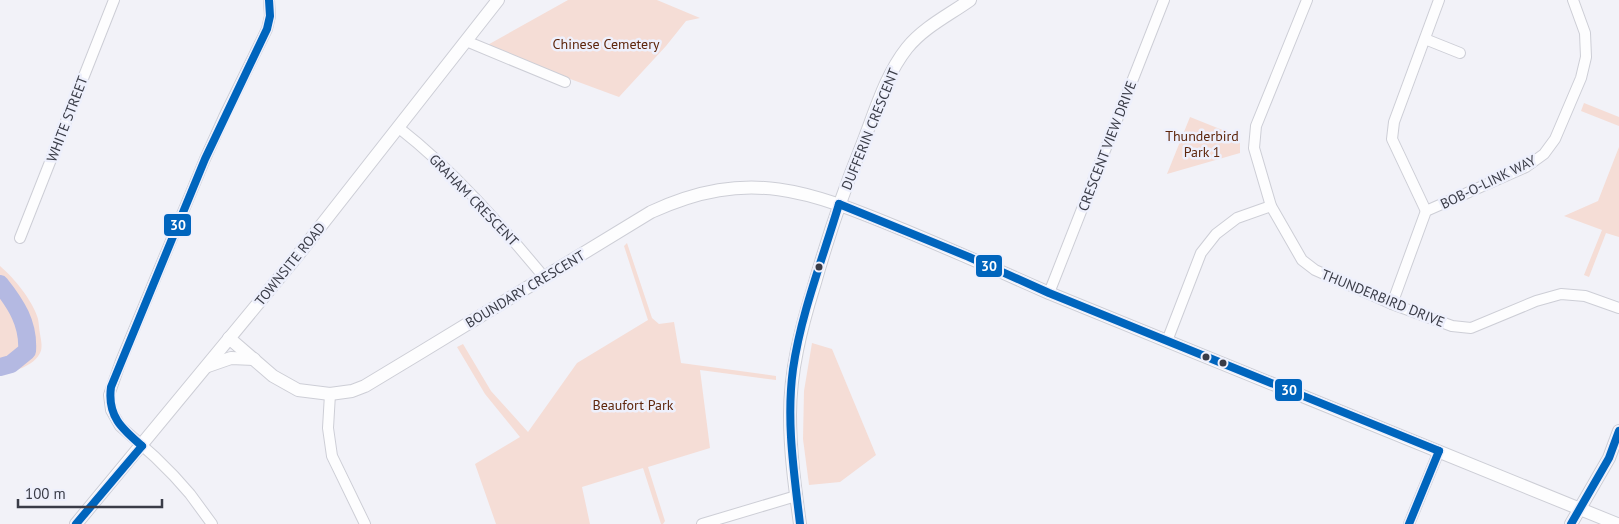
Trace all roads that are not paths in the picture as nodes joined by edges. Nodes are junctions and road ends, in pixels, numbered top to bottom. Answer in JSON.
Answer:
{"nodes":[{"id":1,"x":114,"y":0,"type":"edge"},
{"id":2,"x":498,"y":0,"type":"edge"},
{"id":3,"x":970,"y":0,"type":"edge"},
{"id":4,"x":1164,"y":0,"type":"edge"},
{"id":5,"x":1307,"y":0,"type":"edge"},
{"id":6,"x":1439,"y":0,"type":"edge"},
{"id":7,"x":1573,"y":0,"type":"edge"},
{"id":8,"x":270,"y":3,"type":"edge"},
{"id":9,"x":1425,"y":39,"type":"junction"},
{"id":10,"x":466,"y":41,"type":"junction"},
{"id":11,"x":1460,"y":53,"type":"dead end"},
{"id":12,"x":565,"y":82,"type":"dead end"},
{"id":13,"x":399,"y":128,"type":"junction"},
{"id":14,"x":839,"y":204,"type":"junction"},
{"id":15,"x":1271,"y":206,"type":"junction"},
{"id":16,"x":1426,"y":211,"type":"junction"},
{"id":17,"x":20,"y":238,"type":"dead end"},
{"id":18,"x":544,"y":276,"type":"junction"},
{"id":19,"x":1049,"y":293,"type":"junction"},
{"id":20,"x":1392,"y":304,"type":"junction"},
{"id":21,"x":1619,"y":308,"type":"edge"},
{"id":22,"x":229,"y":338,"type":"junction"},
{"id":23,"x":1167,"y":341,"type":"junction"},
{"id":24,"x":254,"y":359,"type":"junction"},
{"id":25,"x":207,"y":366,"type":"junction"},
{"id":26,"x":330,"y":394,"type":"junction"},
{"id":27,"x":1619,"y":431,"type":"edge"},
{"id":28,"x":142,"y":446,"type":"junction"},
{"id":29,"x":1439,"y":451,"type":"junction"},
{"id":30,"x":796,"y":496,"type":"junction"},
{"id":31,"x":1580,"y":509,"type":"junction"},
{"id":32,"x":76,"y":524,"type":"edge"},
{"id":33,"x":212,"y":524,"type":"edge"},
{"id":34,"x":365,"y":524,"type":"edge"},
{"id":35,"x":702,"y":524,"type":"edge"},
{"id":36,"x":800,"y":524,"type":"edge"},
{"id":37,"x":1409,"y":524,"type":"edge"},
{"id":38,"x":1571,"y":524,"type":"edge"},
{"id":39,"x":1617,"y":524,"type":"edge"}],
"edges":[{"from":1,"to":17,"type":"street","name":"WHITE STREET"},
{"from":2,"to":10,"type":"street","name":"TOWNSITE ROAD"},
{"from":3,"to":14,"type":"street","name":"DUFFERIN CRESCENT"},
{"from":4,"to":19,"type":"street","name":"CRESCENT VIEW DRIVE"},
{"from":5,"to":15,"type":"street","name":"THUNDERBIRD DRIVE"},
{"from":6,"to":9,"type":"street"},
{"from":7,"to":16,"type":"street","name":"BOB-O-LINK WAY"},
{"from":8,"to":28,"type":"street"},
{"from":9,"to":11,"type":"street"},
{"from":9,"to":16,"type":"street"},
{"from":10,"to":12,"type":"street"},
{"from":10,"to":13,"type":"street","name":"TOWNSITE ROAD"},
{"from":13,"to":18,"type":"street","name":"GRAHAM CRESCENT"},
{"from":13,"to":22,"type":"street","name":"TOWNSITE ROAD"},
{"from":14,"to":18,"type":"street","name":"BOUNDARY CRESCENT"},
{"from":14,"to":19,"type":"street","name":"BOUNDARY CRESCENT"},
{"from":14,"to":30,"type":"street","name":"DUFFERIN CRESCENT"},
{"from":15,"to":20,"type":"street","name":"THUNDERBIRD DRIVE"},
{"from":15,"to":23,"type":"street"},
{"from":16,"to":20,"type":"street","name":"BOB-O-LINK WAY"},
{"from":18,"to":26,"type":"street","name":"BOUNDARY CRESCENT"},
{"from":19,"to":23,"type":"street","name":"BOUNDARY CRESCENT"},
{"from":20,"to":21,"type":"street","name":"THUNDERBIRD DRIVE"},
{"from":22,"to":24,"type":"street","name":"BOUNDARY CRESCENT"},
{"from":22,"to":25,"type":"street","name":"TOWNSITE ROAD"},
{"from":23,"to":29,"type":"street","name":"BOUNDARY CRESCENT"},
{"from":24,"to":25,"type":"street"},
{"from":24,"to":26,"type":"street","name":"BOUNDARY CRESCENT"},
{"from":25,"to":28,"type":"street","name":"TOWNSITE ROAD"},
{"from":26,"to":34,"type":"street"},
{"from":27,"to":31,"type":"street"},
{"from":28,"to":32,"type":"street","name":"TOWNSITE ROAD"},
{"from":28,"to":33,"type":"street"},
{"from":29,"to":31,"type":"street","name":"BOUNDARY CRESCENT"},
{"from":29,"to":37,"type":"street"},
{"from":30,"to":35,"type":"street"},
{"from":30,"to":36,"type":"street","name":"DUFFERIN CRESCENT"},
{"from":31,"to":38,"type":"street"},
{"from":31,"to":39,"type":"street","name":"BOUNDARY CRESCENT"}]}
